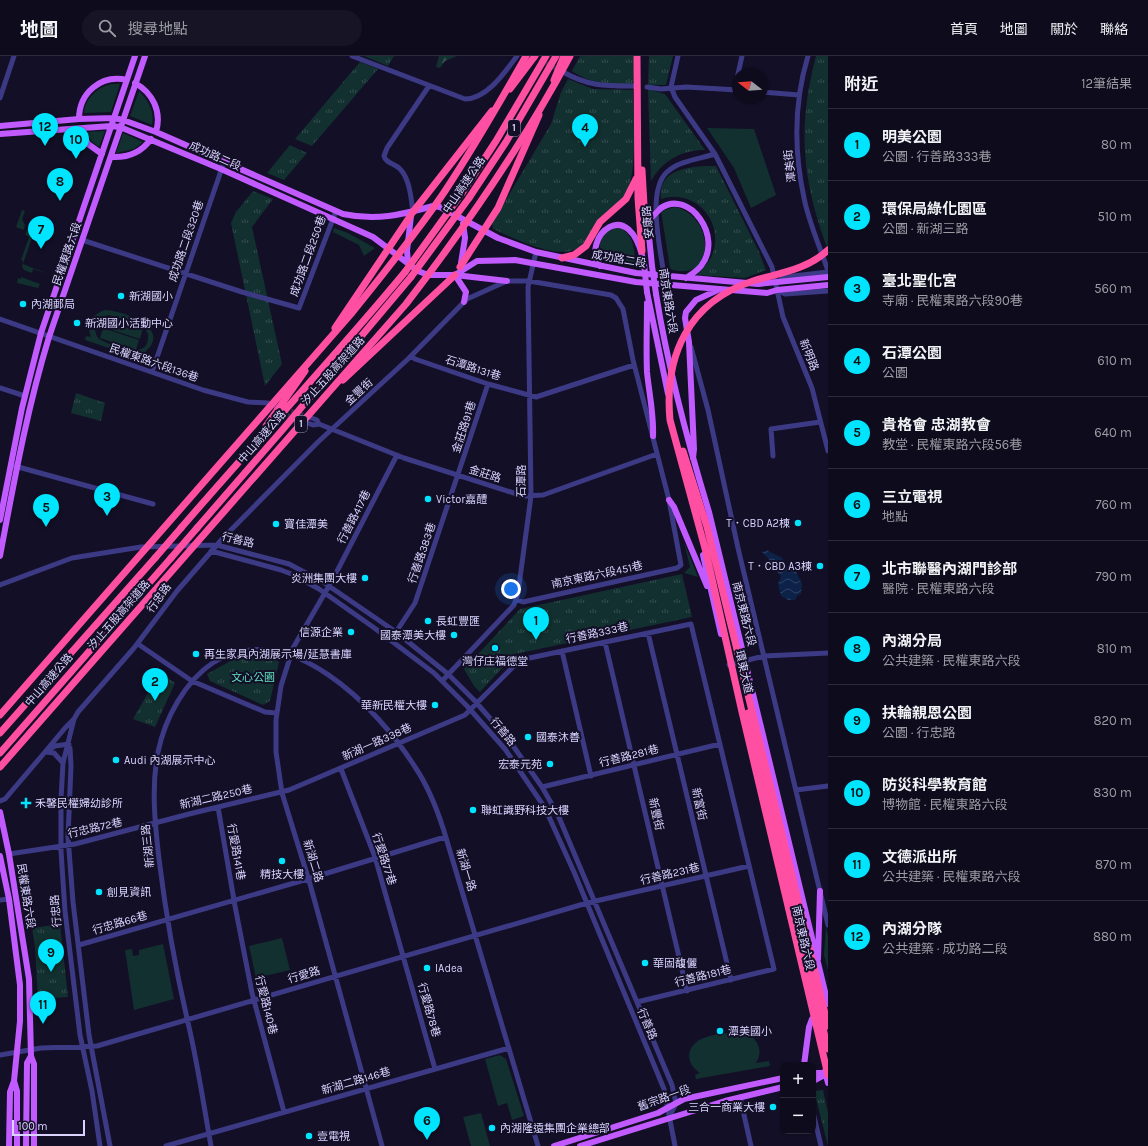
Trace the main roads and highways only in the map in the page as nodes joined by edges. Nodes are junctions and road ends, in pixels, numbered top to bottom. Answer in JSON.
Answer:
{"nodes":[{"id":1,"x":135,"y":56,"type":"edge"},
{"id":2,"x":145,"y":56,"type":"edge"},
{"id":3,"x":526,"y":56,"type":"edge"},
{"id":4,"x":535,"y":56,"type":"edge"},
{"id":5,"x":546,"y":56,"type":"edge"},
{"id":6,"x":556,"y":56,"type":"edge"},
{"id":7,"x":564,"y":56,"type":"edge"},
{"id":8,"x":570,"y":56,"type":"edge"},
{"id":9,"x":637,"y":56,"type":"edge"},
{"id":10,"x":641,"y":56,"type":"edge"},
{"id":11,"x":127,"y":80,"type":"junction"},
{"id":12,"x":136,"y":83,"type":"junction"},
{"id":13,"x":114,"y":118,"type":"junction"},
{"id":14,"x":79,"y":119,"type":"junction"},
{"id":15,"x":123,"y":120,"type":"junction"},
{"id":16,"x":0,"y":126,"type":"edge"},
{"id":17,"x":111,"y":126,"type":"junction"},
{"id":18,"x":120,"y":127,"type":"junction"},
{"id":19,"x":80,"y":128,"type":"junction"},
{"id":20,"x":156,"y":132,"type":"junction"},
{"id":21,"x":0,"y":134,"type":"edge"},
{"id":22,"x":151,"y":139,"type":"junction"},
{"id":23,"x":102,"y":154,"type":"junction"},
{"id":24,"x":110,"y":157,"type":"junction"},
{"id":25,"x":638,"y":171,"type":"junction"},
{"id":26,"x":412,"y":213,"type":"junction"},
{"id":27,"x":456,"y":214,"type":"junction"},
{"id":28,"x":648,"y":229,"type":"junction"},
{"id":29,"x":485,"y":231,"type":"junction"},
{"id":30,"x":388,"y":248,"type":"junction"},
{"id":31,"x":828,"y":250,"type":"edge"},
{"id":32,"x":642,"y":251,"type":"junction"},
{"id":33,"x":562,"y":258,"type":"junction"},
{"id":34,"x":408,"y":262,"type":"junction"},
{"id":35,"x":600,"y":266,"type":"junction"},
{"id":36,"x":460,"y":267,"type":"junction"},
{"id":37,"x":455,"y":275,"type":"junction"},
{"id":38,"x":828,"y":277,"type":"edge"},
{"id":39,"x":686,"y":278,"type":"junction"},
{"id":40,"x":507,"y":281,"type":"road end"},
{"id":41,"x":828,"y":285,"type":"edge"},
{"id":42,"x":720,"y":289,"type":"junction"},
{"id":43,"x":648,"y":292,"type":"junction"},
{"id":44,"x":464,"y":302,"type":"road end"},
{"id":45,"x":653,"y":436,"type":"road end"},
{"id":46,"x":252,"y":446,"type":"junction"},
{"id":47,"x":267,"y":448,"type":"junction"},
{"id":48,"x":693,"y":459,"type":"junction"},
{"id":49,"x":14,"y":465,"type":"junction"},
{"id":50,"x":669,"y":500,"type":"road end"},
{"id":51,"x":0,"y":520,"type":"edge"},
{"id":52,"x":0,"y":556,"type":"edge"},
{"id":53,"x":711,"y":592,"type":"junction"},
{"id":54,"x":746,"y":686,"type":"junction"},
{"id":55,"x":737,"y":691,"type":"junction"},
{"id":56,"x":748,"y":713,"type":"junction"},
{"id":57,"x":0,"y":715,"type":"edge"},
{"id":58,"x":0,"y":733,"type":"edge"},
{"id":59,"x":0,"y":753,"type":"edge"},
{"id":60,"x":0,"y":767,"type":"edge"},
{"id":61,"x":773,"y":780,"type":"junction"},
{"id":62,"x":756,"y":785,"type":"junction"},
{"id":63,"x":0,"y":812,"type":"edge"},
{"id":64,"x":0,"y":856,"type":"edge"},
{"id":65,"x":820,"y":891,"type":"road end"},
{"id":66,"x":800,"y":933,"type":"junction"},
{"id":67,"x":797,"y":954,"type":"junction"},
{"id":68,"x":818,"y":960,"type":"junction"},
{"id":69,"x":828,"y":1004,"type":"edge"},
{"id":70,"x":812,"y":1019,"type":"junction"},
{"id":71,"x":828,"y":1026,"type":"edge"},
{"id":72,"x":828,"y":1049,"type":"edge"},
{"id":73,"x":31,"y":1053,"type":"junction"},
{"id":74,"x":804,"y":1062,"type":"edge"},
{"id":75,"x":816,"y":1072,"type":"edge"},
{"id":76,"x":827,"y":1074,"type":"edge"},
{"id":77,"x":780,"y":1079,"type":"edge"},
{"id":78,"x":816,"y":1080,"type":"edge"},
{"id":79,"x":14,"y":1081,"type":"junction"},
{"id":80,"x":828,"y":1083,"type":"edge"},
{"id":81,"x":780,"y":1088,"type":"edge"},
{"id":82,"x":9,"y":1146,"type":"edge"},
{"id":83,"x":17,"y":1146,"type":"edge"},
{"id":84,"x":26,"y":1146,"type":"edge"},
{"id":85,"x":34,"y":1146,"type":"edge"},
{"id":86,"x":554,"y":1146,"type":"edge"},
{"id":87,"x":580,"y":1146,"type":"edge"}],
"edges":[{"from":1,"to":11,"type":"main road","name":"民權東路六段"},
{"from":2,"to":12,"type":"main road","name":"民權東路六段"},
{"from":3,"to":57,"type":"highway","name":"汐止五股高架道路","number":"1","bridge":true},
{"from":4,"to":26,"type":"highway"},
{"from":5,"to":46,"type":"highway","name":"中山高速公路","number":"1","bridge":true},
{"from":6,"to":47,"type":"highway","name":"中山高速公路","number":"1","bridge":true},
{"from":7,"to":29,"type":"highway"},
{"from":8,"to":60,"type":"highway","name":"汐止五股高架道路","number":"1","bridge":true},
{"from":9,"to":25,"type":"highway"},
{"from":10,"to":28,"type":"highway"},
{"from":11,"to":13,"type":"main road","name":"民權東路六段"},
{"from":11,"to":14,"type":"main road"},
{"from":12,"to":15,"type":"main road","name":"民權東路六段"},
{"from":12,"to":20,"type":"main road"},
{"from":13,"to":14,"type":"main road","name":"成功路二段"},
{"from":13,"to":15,"type":"main road","name":"成功路二段"},
{"from":13,"to":17,"type":"main road","name":"民權東路六段"},
{"from":14,"to":16,"type":"main road","name":"成功路二段"},
{"from":15,"to":18,"type":"main road","name":"民權東路六段"},
{"from":15,"to":20,"type":"main road","name":"成功路二段"},
{"from":17,"to":18,"type":"main road","name":"成功路二段"},
{"from":17,"to":19,"type":"main road","name":"成功路二段"},
{"from":17,"to":23,"type":"main road","name":"民權東路六段"},
{"from":18,"to":22,"type":"main road","name":"成功路二段"},
{"from":18,"to":24,"type":"main road","name":"民權東路六段"},
{"from":19,"to":21,"type":"main road","name":"成功路二段"},
{"from":19,"to":23,"type":"main road"},
{"from":20,"to":26,"type":"main road","name":"成功路二段"},
{"from":22,"to":24,"type":"main road"},
{"from":22,"to":30,"type":"main road","name":"成功路二段"},
{"from":23,"to":49,"type":"main road","name":"民權東路六段"},
{"from":24,"to":49,"type":"main road","name":"民權東路六段"},
{"from":25,"to":32,"type":"highway"},
{"from":25,"to":33,"type":"highway"},
{"from":26,"to":27,"type":"main road","name":"成功路二段"},
{"from":26,"to":30,"type":"highway"},
{"from":26,"to":34,"type":"main road"},
{"from":27,"to":29,"type":"main road","name":"成功路二段"},
{"from":27,"to":36,"type":"main road"},
{"from":28,"to":39,"type":"main road","name":"南京東路六段","bridge":true},
{"from":28,"to":48,"type":"main road","name":"南京東路六段","bridge":true},
{"from":29,"to":33,"type":"main road","name":"成功路二段"},
{"from":29,"to":36,"type":"highway"},
{"from":30,"to":34,"type":"main road","name":"成功路二段"},
{"from":30,"to":46,"type":"highway"},
{"from":31,"to":54,"type":"highway","name":"環東大道","bridge":true},
{"from":31,"to":55,"type":"highway","name":"環東大道","bridge":true},
{"from":32,"to":35,"type":"main road"},
{"from":32,"to":43,"type":"main road","bridge":true},
{"from":33,"to":35,"type":"main road","name":"成功路二段"},
{"from":34,"to":37,"type":"main road","name":"成功路二段"},
{"from":35,"to":39,"type":"main road","name":"成功路二段"},
{"from":36,"to":37,"type":"main road"},
{"from":37,"to":40,"type":"main road"},
{"from":37,"to":42,"type":"main road","name":"成功路二段"},
{"from":37,"to":44,"type":"main road"},
{"from":37,"to":47,"type":"highway"},
{"from":38,"to":39,"type":"main road","name":"成功路二段"},
{"from":41,"to":42,"type":"main road","name":"成功路二段"},
{"from":42,"to":48,"type":"main road"},
{"from":43,"to":45,"type":"main road"},
{"from":43,"to":53,"type":"main road","name":"南京東路六段"},
{"from":46,"to":58,"type":"highway","name":"中山高速公路","number":"1","bridge":true},
{"from":47,"to":59,"type":"highway","name":"中山高速公路","number":"1","bridge":true},
{"from":48,"to":61,"type":"main road","name":"南京東路六段"},
{"from":49,"to":51,"type":"main road","name":"民權東路六段"},
{"from":49,"to":52,"type":"main road","name":"民權東路六段"},
{"from":50,"to":53,"type":"main road"},
{"from":53,"to":62,"type":"main road","name":"南京東路六段"},
{"from":54,"to":56,"type":"highway","bridge":true},
{"from":54,"to":71,"type":"highway","name":"環東大道","bridge":true},
{"from":55,"to":56,"type":"highway","bridge":true},
{"from":55,"to":76,"type":"highway","name":"環東大道","bridge":true},
{"from":56,"to":66,"type":"highway","bridge":true},
{"from":61,"to":62,"type":"main road"},
{"from":61,"to":68,"type":"main road","name":"南京東路六段"},
{"from":62,"to":67,"type":"main road","name":"南京東路六段"},
{"from":63,"to":73,"type":"main road","name":"民權東路六段"},
{"from":64,"to":79,"type":"main road","name":"民權東路六段"},
{"from":65,"to":68,"type":"main road"},
{"from":66,"to":67,"type":"highway"},
{"from":66,"to":72,"type":"highway"},
{"from":67,"to":70,"type":"main road","name":"南京東路六段"},
{"from":68,"to":69,"type":"main road","name":"南京東路六段"},
{"from":70,"to":74,"type":"main road"},
{"from":70,"to":76,"type":"main road","name":"南京東路六段"},
{"from":73,"to":84,"type":"main road","name":"民權東路六段"},
{"from":73,"to":85,"type":"main road","name":"民權東路六段"},
{"from":75,"to":76,"type":"main road"},
{"from":76,"to":78,"type":"main road"},
{"from":76,"to":80,"type":"main road","name":"南京東路六段"},
{"from":77,"to":86,"type":"main road","name":"舊宗路一段"},
{"from":79,"to":82,"type":"main road","name":"民權東路六段"},
{"from":79,"to":83,"type":"main road","name":"民權東路六段"},
{"from":81,"to":87,"type":"main road","name":"舊宗路一段"}]}
